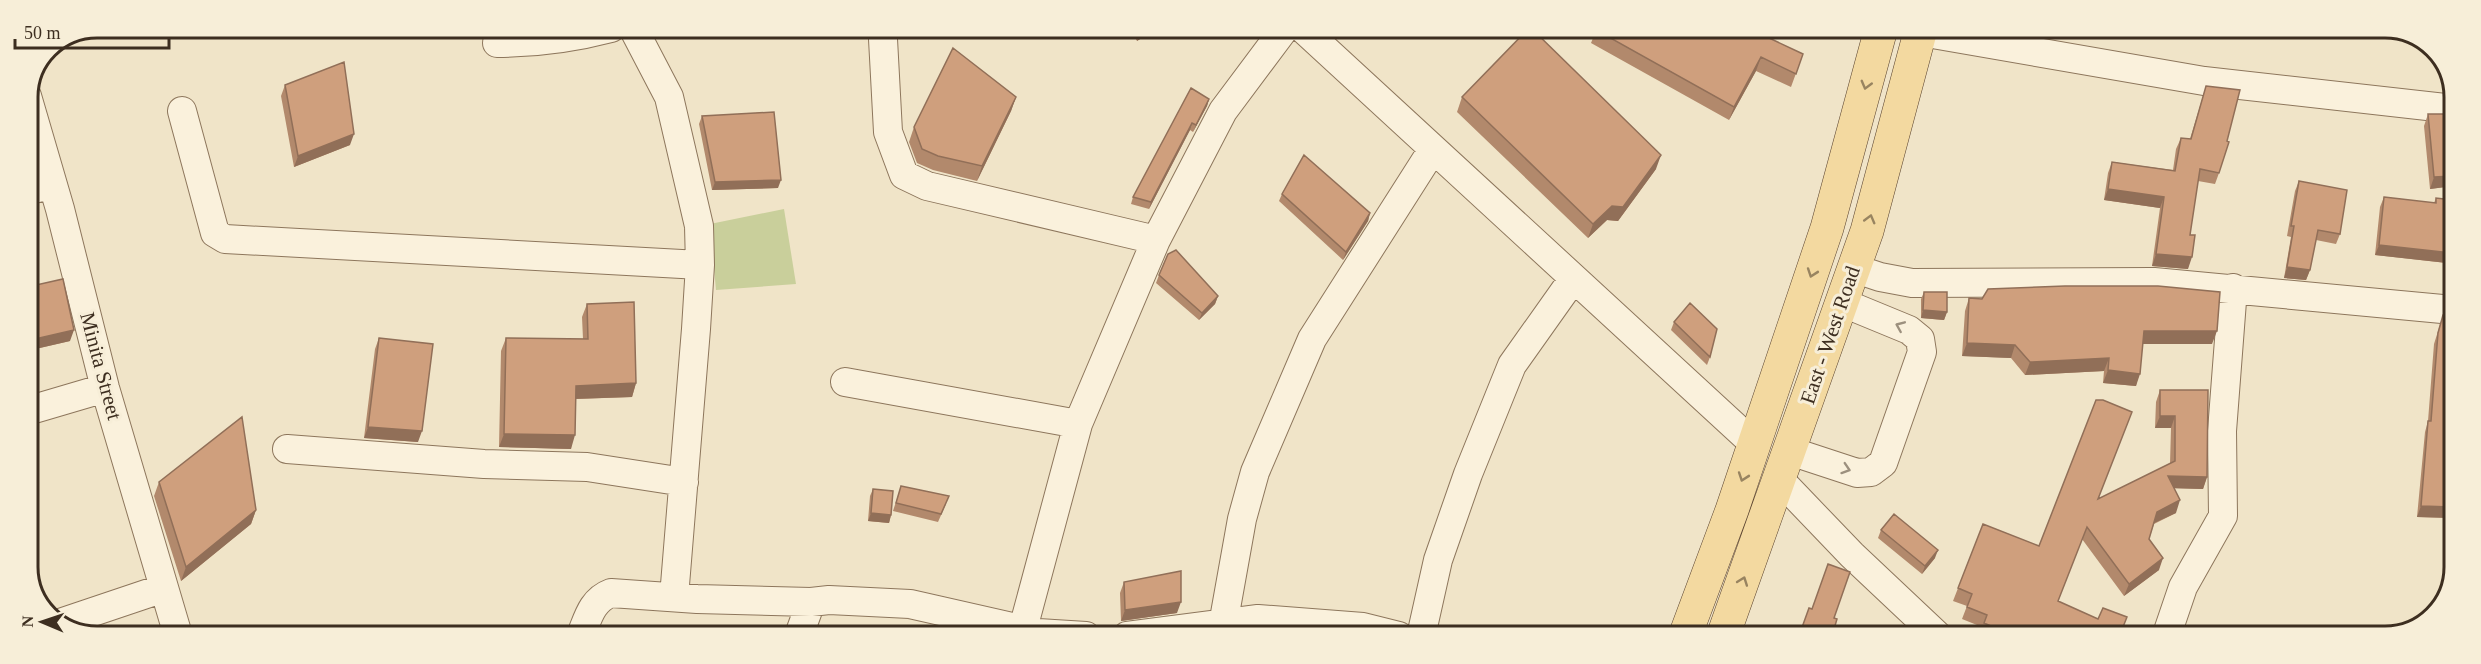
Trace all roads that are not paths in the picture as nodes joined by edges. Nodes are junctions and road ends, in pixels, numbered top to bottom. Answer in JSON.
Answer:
{"nodes":[{"id":1,"x":571,"y":38,"type":"edge"},
{"id":2,"x":638,"y":38,"type":"edge"},
{"id":3,"x":1278,"y":38,"type":"edge"},
{"id":4,"x":1313,"y":38,"type":"edge"},
{"id":5,"x":1879,"y":38,"type":"edge"},
{"id":6,"x":1919,"y":38,"type":"edge"},
{"id":7,"x":1965,"y":38,"type":"edge"},
{"id":8,"x":883,"y":39,"type":"dead end"},
{"id":9,"x":497,"y":43,"type":"dead end"},
{"id":10,"x":2443,"y":108,"type":"edge"},
{"id":11,"x":182,"y":111,"type":"dead end"},
{"id":12,"x":1432,"y":149,"type":"junction"},
{"id":13,"x":40,"y":188,"type":"edge"},
{"id":14,"x":1156,"y":240,"type":"junction"},
{"id":15,"x":700,"y":265,"type":"junction"},
{"id":16,"x":1852,"y":268,"type":"junction"},
{"id":17,"x":1573,"y":279,"type":"junction"},
{"id":18,"x":2233,"y":288,"type":"junction"},
{"id":19,"x":1841,"y":302,"type":"junction"},
{"id":20,"x":2443,"y":309,"type":"edge"},
{"id":21,"x":845,"y":382,"type":"dead end"},
{"id":22,"x":105,"y":388,"type":"junction"},
{"id":23,"x":38,"y":408,"type":"edge"},
{"id":24,"x":1078,"y":424,"type":"junction"},
{"id":25,"x":1754,"y":444,"type":"junction"},
{"id":26,"x":287,"y":449,"type":"dead end"},
{"id":27,"x":1785,"y":466,"type":"junction"},
{"id":28,"x":684,"y":482,"type":"junction"},
{"id":29,"x":164,"y":588,"type":"junction"},
{"id":30,"x":674,"y":597,"type":"junction"},
{"id":31,"x":811,"y":602,"type":"junction"},
{"id":32,"x":72,"y":619,"type":"edge"},
{"id":33,"x":175,"y":626,"type":"edge"},
{"id":34,"x":584,"y":626,"type":"edge"},
{"id":35,"x":802,"y":626,"type":"edge"},
{"id":36,"x":995,"y":626,"type":"edge"},
{"id":37,"x":1024,"y":626,"type":"edge"},
{"id":38,"x":1223,"y":626,"type":"edge"},
{"id":39,"x":1236,"y":626,"type":"edge"},
{"id":40,"x":1350,"y":626,"type":"edge"},
{"id":41,"x":1423,"y":626,"type":"edge"},
{"id":42,"x":1689,"y":626,"type":"edge"},
{"id":43,"x":1727,"y":626,"type":"edge"},
{"id":44,"x":1926,"y":626,"type":"edge"},
{"id":45,"x":2170,"y":626,"type":"edge"}],
"edges":[{"from":1,"to":9,"type":"street"},
{"from":2,"to":15,"type":"street"},
{"from":3,"to":14,"type":"street"},
{"from":4,"to":12,"type":"street"},
{"from":5,"to":25,"type":"main road","name":"East - West Road","one_way":true},
{"from":16,"to":6,"type":"main road","name":"East - West Road","one_way":true},
{"from":7,"to":10,"type":"street"},
{"from":8,"to":14,"type":"street"},
{"from":11,"to":15,"type":"street"},
{"from":12,"to":17,"type":"street"},
{"from":12,"to":38,"type":"street"},
{"from":13,"to":22,"type":"street","name":"Minita Street"},
{"from":14,"to":24,"type":"street"},
{"from":15,"to":28,"type":"street"},
{"from":16,"to":18,"type":"street"},
{"from":16,"to":19,"type":"main road","name":"East - West Road"},
{"from":17,"to":25,"type":"street"},
{"from":17,"to":41,"type":"street"},
{"from":18,"to":20,"type":"street"},
{"from":18,"to":45,"type":"street"},
{"from":19,"to":27,"type":"main road","name":"East - West Road"},
{"from":27,"to":19,"type":"street","one_way":true},
{"from":21,"to":24,"type":"street"},
{"from":22,"to":23,"type":"street"},
{"from":22,"to":29,"type":"street","name":"Minita Street"},
{"from":24,"to":37,"type":"street"},
{"from":25,"to":42,"type":"main road","name":"East - West Road","one_way":true},
{"from":26,"to":28,"type":"street"},
{"from":43,"to":27,"type":"main road","name":"East - West Road","one_way":true},
{"from":27,"to":44,"type":"street"},
{"from":28,"to":30,"type":"street"},
{"from":29,"to":32,"type":"street"},
{"from":29,"to":33,"type":"street","name":"Minita Street"},
{"from":30,"to":31,"type":"street"},
{"from":30,"to":34,"type":"street"},
{"from":31,"to":35,"type":"street"},
{"from":31,"to":36,"type":"street"},
{"from":39,"to":40,"type":"street"}]}
